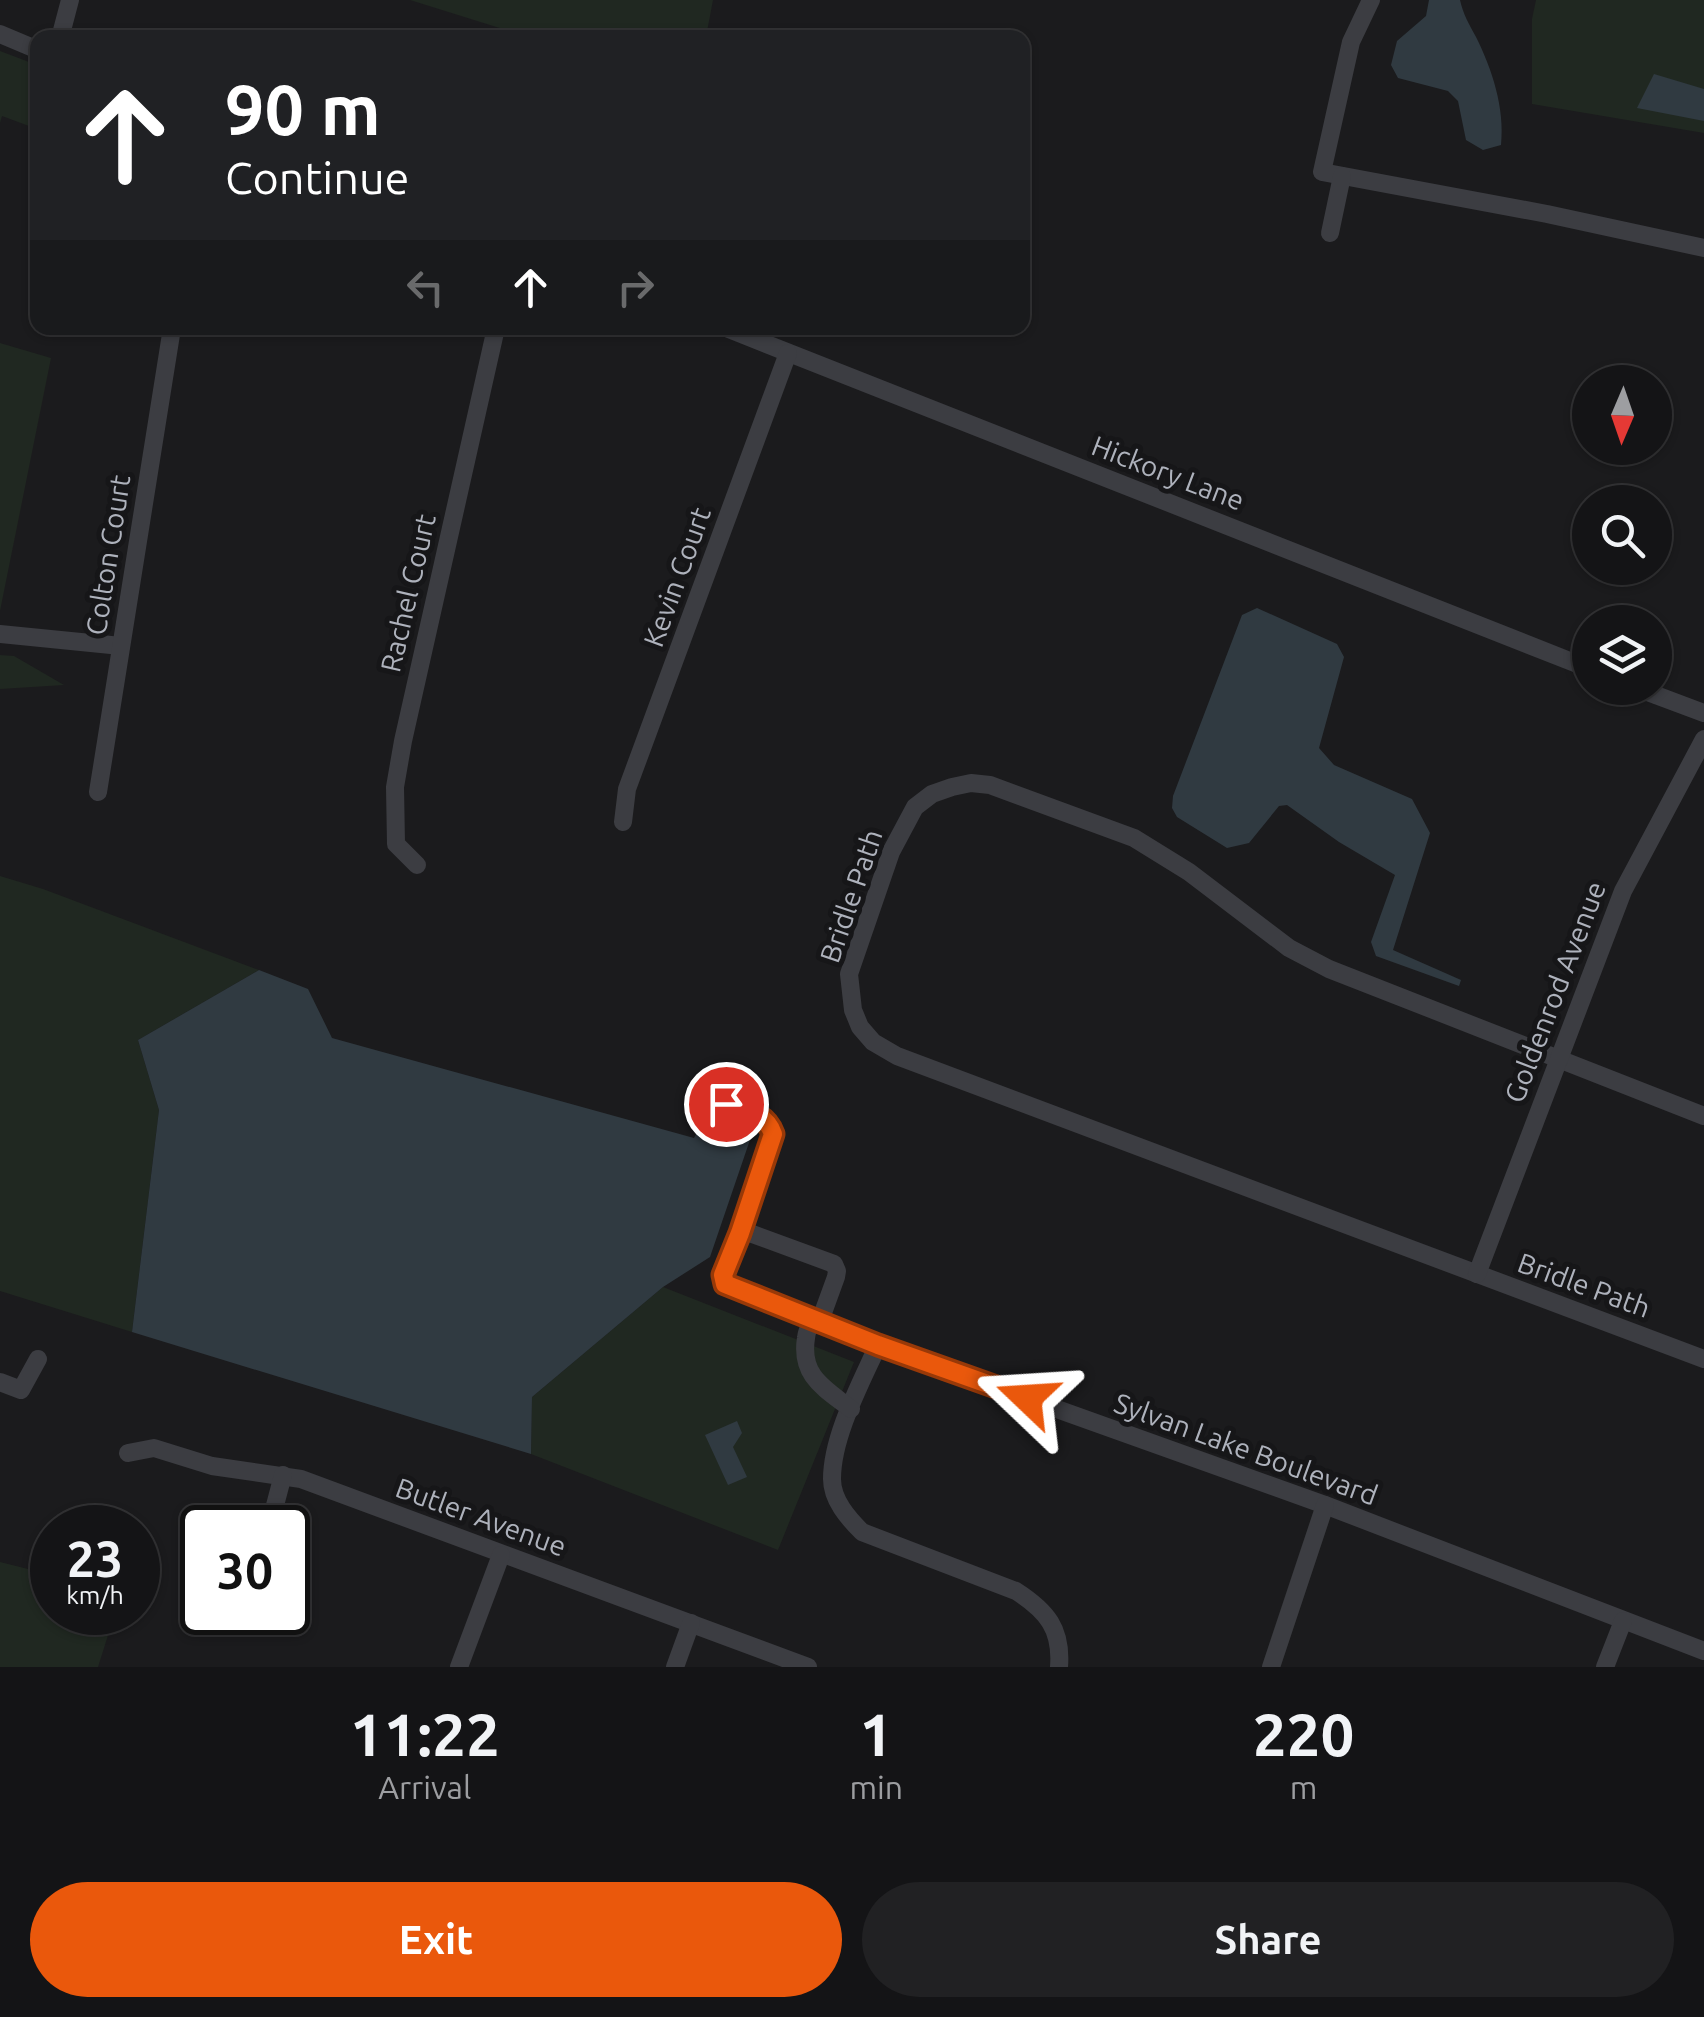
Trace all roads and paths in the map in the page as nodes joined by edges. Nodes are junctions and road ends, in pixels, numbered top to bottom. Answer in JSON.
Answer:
{"nodes":[{"id":1,"x":70,"y":0,"type":"edge"},
{"id":2,"x":1370,"y":0,"type":"edge"},
{"id":3,"x":62,"y":30,"type":"edge"},
{"id":4,"x":0,"y":34,"type":"edge"},
{"id":5,"x":30,"y":47,"type":"edge"},
{"id":6,"x":1342,"y":176,"type":"junction"},
{"id":7,"x":1330,"y":233,"type":"dead end"},
{"id":8,"x":1704,"y":248,"type":"edge"},
{"id":9,"x":171,"y":335,"type":"edge"},
{"id":10,"x":494,"y":335,"type":"edge"},
{"id":11,"x":743,"y":335,"type":"edge"},
{"id":12,"x":788,"y":354,"type":"junction"},
{"id":13,"x":0,"y":634,"type":"edge"},
{"id":14,"x":121,"y":646,"type":"junction"},
{"id":15,"x":1572,"y":662,"type":"edge"},
{"id":16,"x":1672,"y":701,"type":"edge"},
{"id":17,"x":1704,"y":713,"type":"edge"},
{"id":18,"x":1704,"y":738,"type":"edge"},
{"id":19,"x":98,"y":792,"type":"dead end"},
{"id":20,"x":623,"y":822,"type":"dead end"},
{"id":21,"x":417,"y":865,"type":"dead end"},
{"id":22,"x":1558,"y":1059,"type":"junction"},
{"id":23,"x":698,"y":1094,"type":"dead end"},
{"id":24,"x":1704,"y":1116,"type":"edge"},
{"id":25,"x":740,"y":1233,"type":"junction"},
{"id":26,"x":1477,"y":1274,"type":"junction"},
{"id":27,"x":820,"y":1321,"type":"junction"},
{"id":28,"x":878,"y":1345,"type":"junction"},
{"id":29,"x":38,"y":1359,"type":"dead end"},
{"id":30,"x":1704,"y":1359,"type":"edge"},
{"id":31,"x":0,"y":1382,"type":"edge"},
{"id":32,"x":851,"y":1408,"type":"junction"},
{"id":33,"x":128,"y":1453,"type":"dead end"},
{"id":34,"x":284,"y":1475,"type":"junction"},
{"id":35,"x":276,"y":1505,"type":"edge"},
{"id":36,"x":1325,"y":1505,"type":"junction"},
{"id":37,"x":501,"y":1555,"type":"junction"},
{"id":38,"x":1623,"y":1622,"type":"junction"},
{"id":39,"x":690,"y":1623,"type":"junction"},
{"id":40,"x":1704,"y":1651,"type":"edge"},
{"id":41,"x":459,"y":1667,"type":"edge"},
{"id":42,"x":675,"y":1667,"type":"edge"},
{"id":43,"x":808,"y":1667,"type":"edge"},
{"id":44,"x":1059,"y":1667,"type":"edge"},
{"id":45,"x":1271,"y":1667,"type":"edge"},
{"id":46,"x":1605,"y":1667,"type":"edge"}],
"edges":[{"from":1,"to":3,"type":"street"},
{"from":2,"to":6,"type":"street"},
{"from":4,"to":5,"type":"street"},
{"from":6,"to":7,"type":"street"},
{"from":6,"to":8,"type":"street"},
{"from":9,"to":14,"type":"street","name":"Colton Court"},
{"from":10,"to":21,"type":"street","name":"Rachel Court"},
{"from":11,"to":12,"type":"street","name":"Hickory Lane"},
{"from":12,"to":15,"type":"street","name":"Hickory Lane"},
{"from":12,"to":20,"type":"street","name":"Kevin Court"},
{"from":13,"to":14,"type":"street"},
{"from":14,"to":19,"type":"street","name":"Colton Court"},
{"from":16,"to":17,"type":"street"},
{"from":18,"to":22,"type":"street","name":"Goldenrod Avenue"},
{"from":22,"to":24,"type":"street","name":"Bridle Path"},
{"from":22,"to":26,"type":"street","name":"Goldenrod Avenue"},
{"from":22,"to":26,"type":"street","name":"Bridle Path"},
{"from":23,"to":25,"type":"street"},
{"from":25,"to":27,"type":"street","name":"Sylvan Lake Boulevard"},
{"from":25,"to":27,"type":"street"},
{"from":26,"to":30,"type":"street","name":"Bridle Path"},
{"from":27,"to":28,"type":"street","name":"Sylvan Lake Boulevard"},
{"from":27,"to":32,"type":"street"},
{"from":28,"to":32,"type":"street"},
{"from":28,"to":36,"type":"street","name":"Sylvan Lake Boulevard"},
{"from":29,"to":31,"type":"street"},
{"from":32,"to":44,"type":"street"},
{"from":33,"to":34,"type":"street","name":"Butler Avenue"},
{"from":34,"to":35,"type":"street"},
{"from":34,"to":37,"type":"street","name":"Butler Avenue"},
{"from":36,"to":38,"type":"street","name":"Sylvan Lake Boulevard"},
{"from":36,"to":45,"type":"street"},
{"from":37,"to":39,"type":"street","name":"Butler Avenue"},
{"from":37,"to":41,"type":"street"},
{"from":38,"to":40,"type":"street","name":"Sylvan Lake Boulevard"},
{"from":38,"to":46,"type":"street"},
{"from":39,"to":42,"type":"street"},
{"from":39,"to":43,"type":"street","name":"Butler Avenue"}]}
